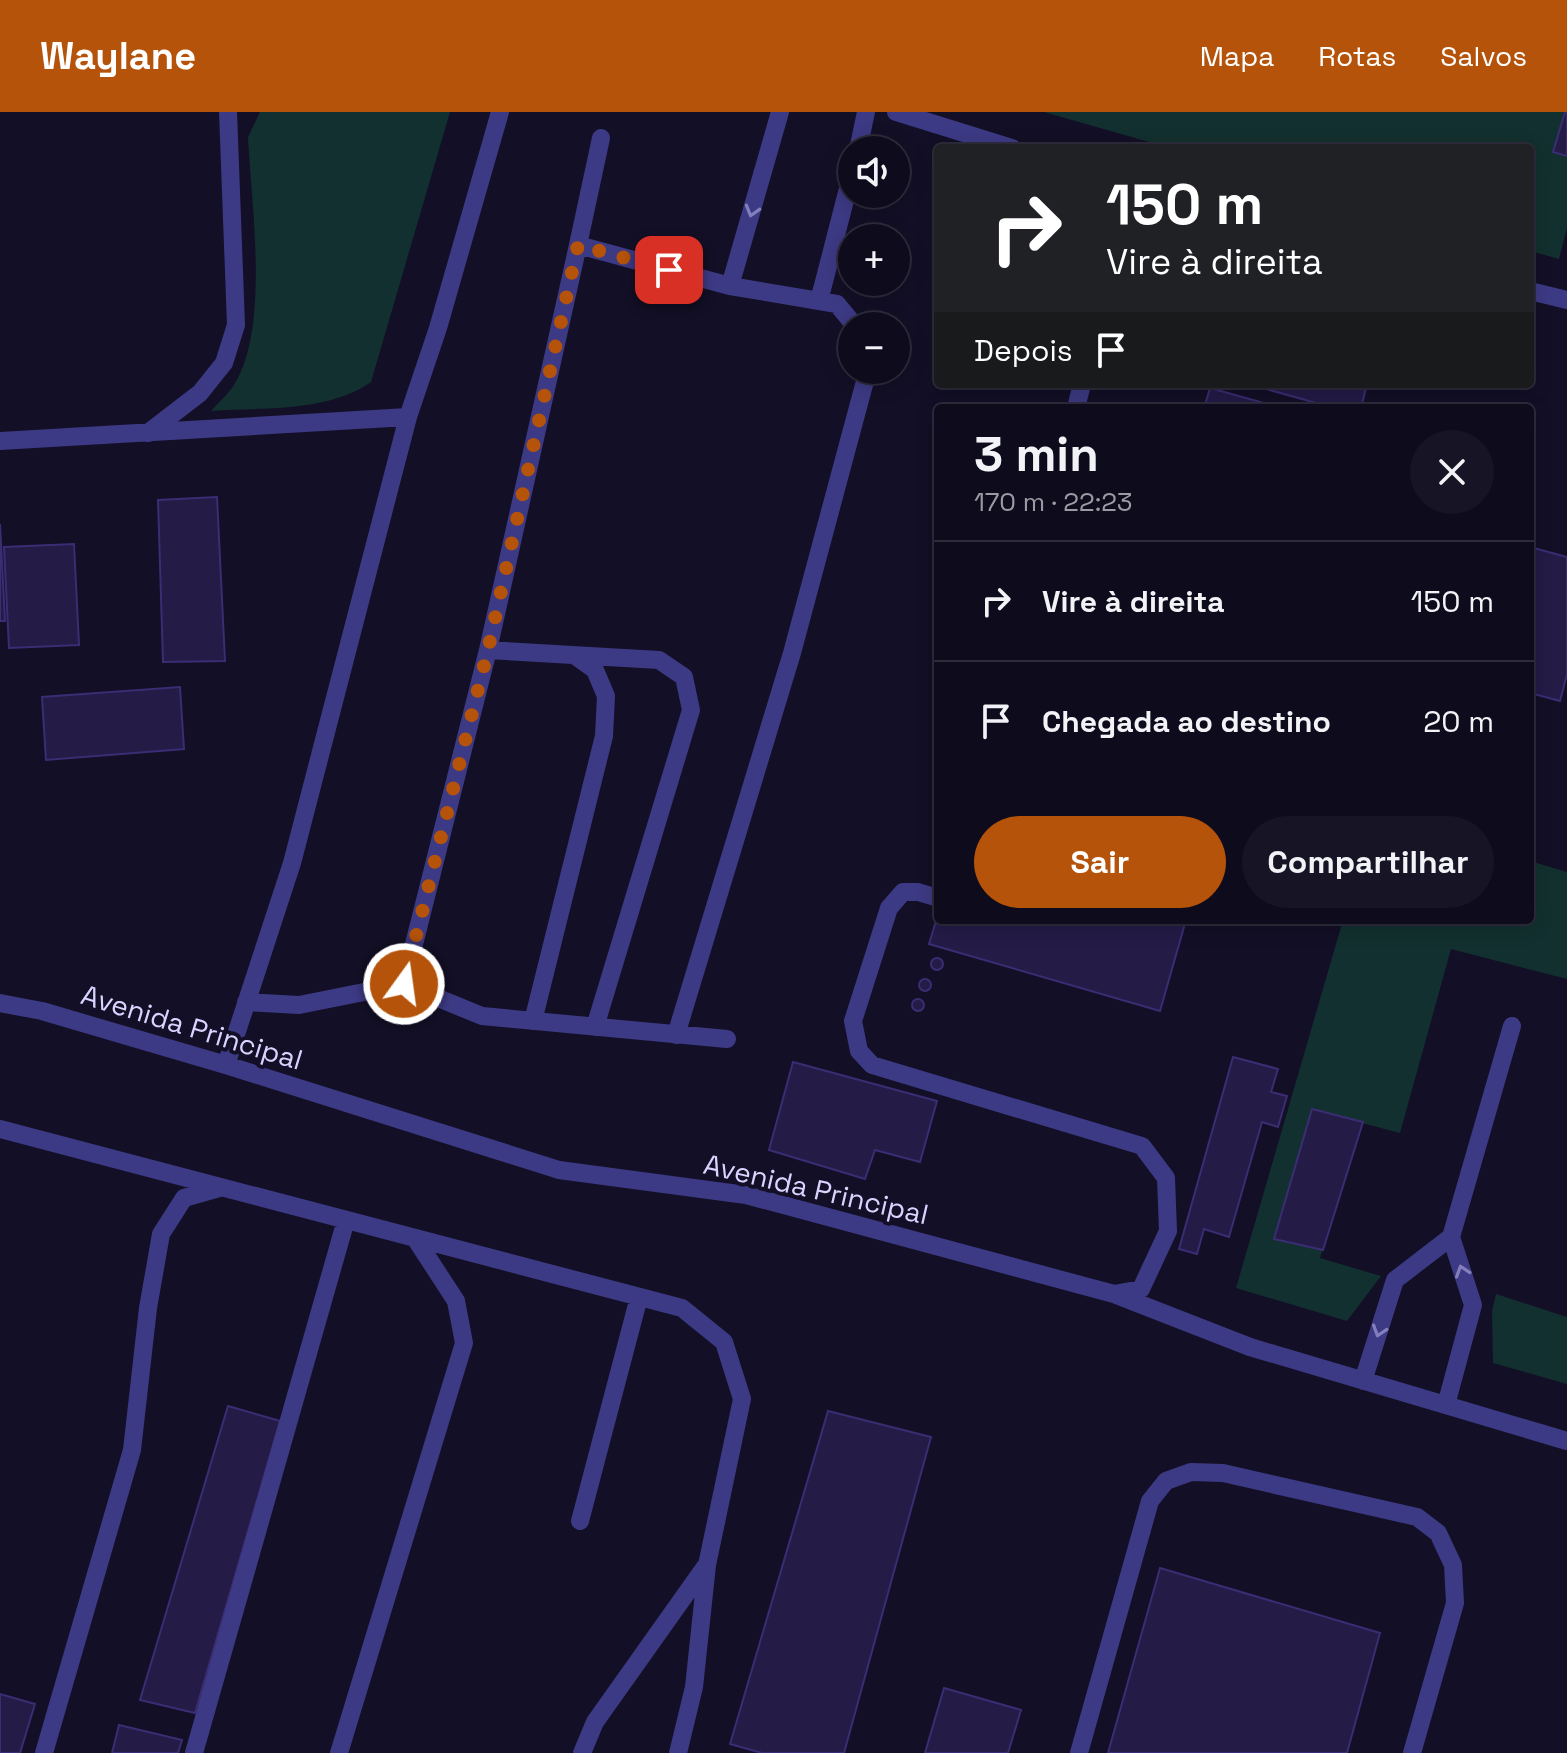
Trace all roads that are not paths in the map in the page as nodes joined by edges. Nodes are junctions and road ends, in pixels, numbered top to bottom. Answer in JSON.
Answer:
{"nodes":[{"id":1,"x":228,"y":112,"type":"edge"},
{"id":2,"x":500,"y":112,"type":"edge"},
{"id":3,"x":780,"y":112,"type":"edge"},
{"id":4,"x":866,"y":112,"type":"edge"},
{"id":5,"x":896,"y":112,"type":"edge"},
{"id":6,"x":953,"y":120,"type":"edge"},
{"id":7,"x":861,"y":136,"type":"edge"},
{"id":8,"x":601,"y":138,"type":"dead end"},
{"id":9,"x":1004,"y":144,"type":"edge"},
{"id":10,"x":843,"y":208,"type":"edge"},
{"id":11,"x":578,"y":245,"type":"junction"},
{"id":12,"x":730,"y":286,"type":"junction"},
{"id":13,"x":1534,"y":292,"type":"edge"},
{"id":14,"x":1567,"y":300,"type":"edge"},
{"id":15,"x":819,"y":301,"type":"junction"},
{"id":16,"x":844,"y":312,"type":"edge"},
{"id":17,"x":864,"y":384,"type":"edge"},
{"id":18,"x":408,"y":417,"type":"junction"},
{"id":19,"x":148,"y":433,"type":"junction"},
{"id":20,"x":0,"y":441,"type":"edge"},
{"id":21,"x":488,"y":650,"type":"junction"},
{"id":22,"x":571,"y":654,"type":"junction"},
{"id":23,"x":934,"y":897,"type":"edge"},
{"id":24,"x":404,"y":984,"type":"junction"},
{"id":25,"x":246,"y":1002,"type":"junction"},
{"id":26,"x":0,"y":1003,"type":"edge"},
{"id":27,"x":533,"y":1021,"type":"junction"},
{"id":28,"x":1512,"y":1026,"type":"dead end"},
{"id":29,"x":595,"y":1027,"type":"junction"},
{"id":30,"x":676,"y":1035,"type":"junction"},
{"id":31,"x":727,"y":1039,"type":"dead end"},
{"id":32,"x":226,"y":1065,"type":"junction"},
{"id":33,"x":0,"y":1129,"type":"edge"},
{"id":34,"x":222,"y":1188,"type":"junction"},
{"id":35,"x":346,"y":1220,"type":"junction"},
{"id":36,"x":1451,"y":1237,"type":"junction"},
{"id":37,"x":415,"y":1238,"type":"junction"},
{"id":38,"x":1114,"y":1294,"type":"junction"},
{"id":39,"x":639,"y":1297,"type":"junction"},
{"id":40,"x":1363,"y":1381,"type":"junction"},
{"id":41,"x":1446,"y":1405,"type":"junction"},
{"id":42,"x":1567,"y":1441,"type":"edge"},
{"id":43,"x":580,"y":1521,"type":"dead end"},
{"id":44,"x":707,"y":1565,"type":"junction"},
{"id":45,"x":44,"y":1753,"type":"edge"},
{"id":46,"x":194,"y":1753,"type":"edge"},
{"id":47,"x":339,"y":1753,"type":"edge"},
{"id":48,"x":582,"y":1753,"type":"edge"},
{"id":49,"x":678,"y":1753,"type":"edge"},
{"id":50,"x":1079,"y":1753,"type":"edge"},
{"id":51,"x":1412,"y":1753,"type":"edge"}],
"edges":[{"from":1,"to":19,"type":"lane"},
{"from":2,"to":18,"type":"lane"},
{"from":3,"to":12,"type":"lane","one_way":true},
{"from":4,"to":7,"type":"lane"},
{"from":5,"to":6,"type":"lane"},
{"from":6,"to":9,"type":"lane"},
{"from":8,"to":11,"type":"lane"},
{"from":10,"to":15,"type":"lane"},
{"from":11,"to":12,"type":"lane"},
{"from":11,"to":21,"type":"lane"},
{"from":12,"to":15,"type":"lane"},
{"from":13,"to":14,"type":"lane"},
{"from":15,"to":16,"type":"lane"},
{"from":17,"to":30,"type":"lane"},
{"from":18,"to":19,"type":"lane"},
{"from":18,"to":25,"type":"lane"},
{"from":19,"to":20,"type":"lane"},
{"from":21,"to":22,"type":"lane"},
{"from":21,"to":24,"type":"lane"},
{"from":22,"to":27,"type":"lane"},
{"from":22,"to":29,"type":"lane"},
{"from":23,"to":38,"type":"lane"},
{"from":24,"to":25,"type":"lane"},
{"from":24,"to":27,"type":"lane"},
{"from":25,"to":32,"type":"lane"},
{"from":26,"to":32,"type":"lane","name":"Avenida Principal"},
{"from":27,"to":29,"type":"lane"},
{"from":28,"to":36,"type":"lane"},
{"from":29,"to":30,"type":"lane"},
{"from":30,"to":31,"type":"lane"},
{"from":32,"to":38,"type":"lane","name":"Avenida Principal"},
{"from":33,"to":34,"type":"lane"},
{"from":34,"to":35,"type":"lane"},
{"from":34,"to":45,"type":"lane"},
{"from":35,"to":37,"type":"lane"},
{"from":35,"to":46,"type":"lane"},
{"from":36,"to":40,"type":"lane","one_way":true},
{"from":41,"to":36,"type":"lane","one_way":true},
{"from":37,"to":39,"type":"lane"},
{"from":37,"to":47,"type":"lane"},
{"from":38,"to":40,"type":"lane","name":"Avenida Principal"},
{"from":39,"to":43,"type":"lane"},
{"from":39,"to":44,"type":"lane"},
{"from":40,"to":41,"type":"lane","name":"Avenida Principal"},
{"from":41,"to":42,"type":"lane","name":"Avenida Principal"},
{"from":44,"to":48,"type":"lane"},
{"from":44,"to":49,"type":"lane"},
{"from":50,"to":51,"type":"lane"}]}
